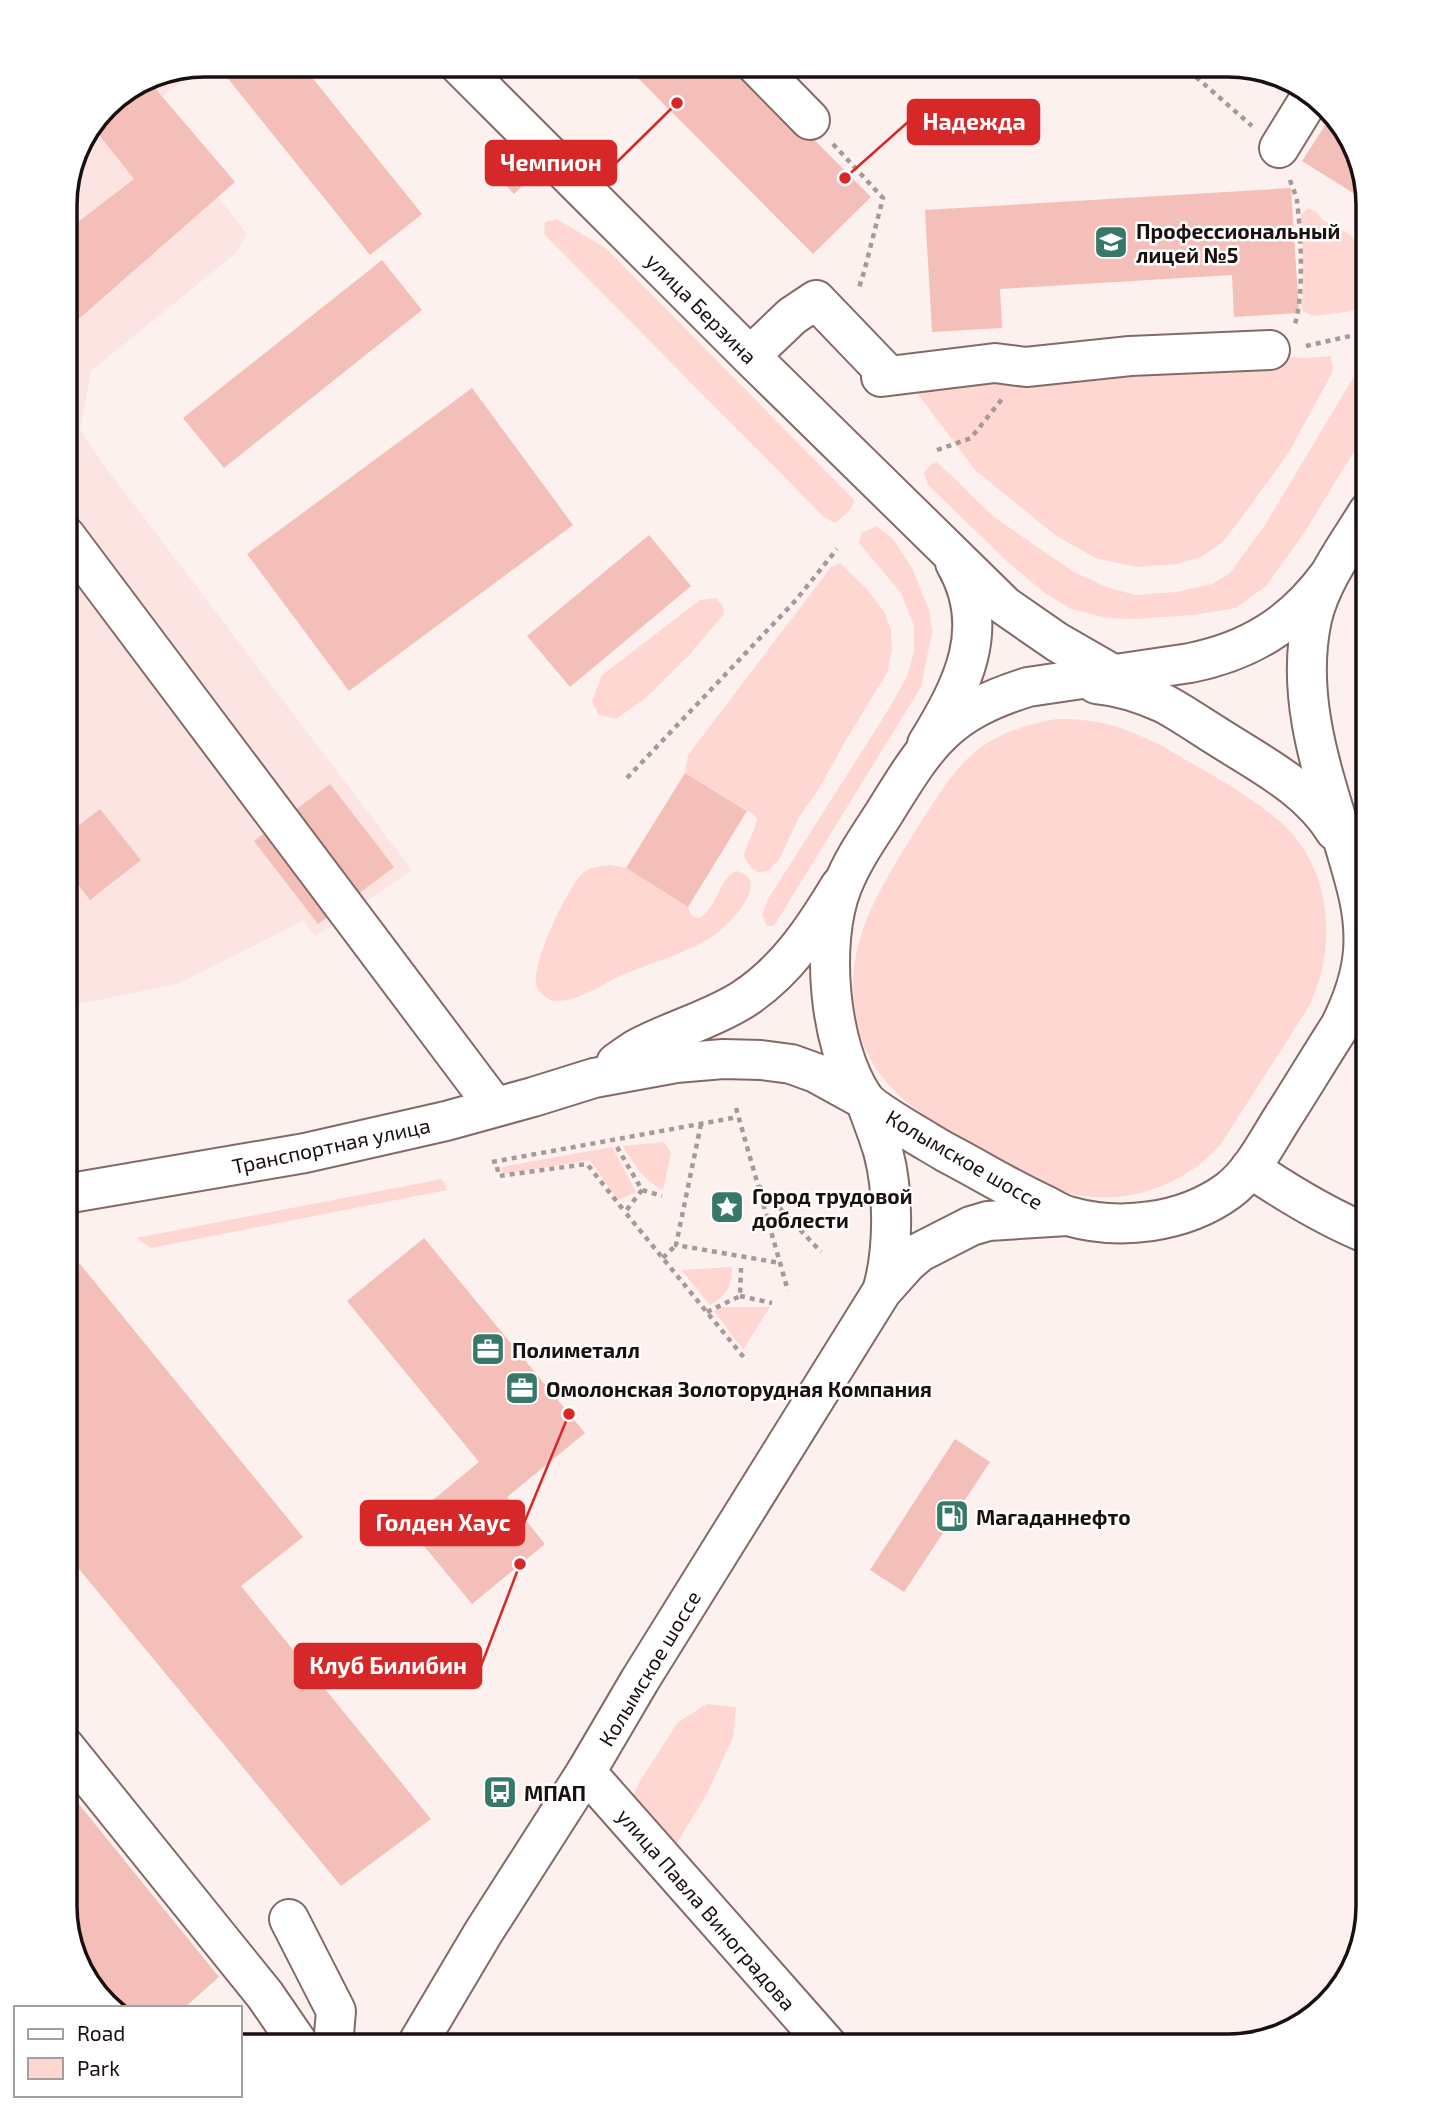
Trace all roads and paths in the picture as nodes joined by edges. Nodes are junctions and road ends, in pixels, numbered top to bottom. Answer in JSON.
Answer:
{"nodes":[{"id":1,"x":471,"y":77,"type":"edge"},
{"id":2,"x":769,"y":77,"type":"edge"},
{"id":3,"x":1196,"y":77,"type":"edge"},
{"id":4,"x":1299,"y":99,"type":"edge"},
{"id":5,"x":810,"y":120,"type":"joint"},
{"id":6,"x":1279,"y":148,"type":"junction"},
{"id":7,"x":844,"y":329,"type":"junction"},
{"id":8,"x":1356,"y":335,"type":"edge"},
{"id":9,"x":1279,"y":349,"type":"junction"},
{"id":10,"x":750,"y":356,"type":"junction"},
{"id":11,"x":1026,"y":367,"type":"junction"},
{"id":12,"x":937,"y":450,"type":"dead end"},
{"id":13,"x":1356,"y":533,"type":"edge"},
{"id":14,"x":837,"y":549,"type":"dead end"},
{"id":15,"x":945,"y":549,"type":"junction"},
{"id":16,"x":77,"y":551,"type":"edge"},
{"id":17,"x":1329,"y":575,"type":"junction"},
{"id":18,"x":1112,"y":674,"type":"junction"},
{"id":19,"x":1052,"y":683,"type":"junction"},
{"id":20,"x":1162,"y":703,"type":"junction"},
{"id":21,"x":916,"y":762,"type":"junction"},
{"id":22,"x":627,"y":778,"type":"dead end"},
{"id":23,"x":1349,"y":861,"type":"junction"},
{"id":24,"x":851,"y":866,"type":"junction"},
{"id":25,"x":1356,"y":880,"type":"edge"},
{"id":26,"x":1356,"y":987,"type":"edge"},
{"id":27,"x":594,"y":1078,"type":"junction"},
{"id":28,"x":865,"y":1100,"type":"junction"},
{"id":29,"x":495,"y":1107,"type":"junction"},
{"id":30,"x":736,"y":1108,"type":"dead end"},
{"id":31,"x":738,"y":1117,"type":"junction"},
{"id":32,"x":701,"y":1124,"type":"junction"},
{"id":33,"x":617,"y":1147,"type":"dead end"},
{"id":34,"x":492,"y":1162,"type":"dead end"},
{"id":35,"x":497,"y":1167,"type":"dead end"},
{"id":36,"x":1250,"y":1168,"type":"junction"},
{"id":37,"x":758,"y":1184,"type":"junction"},
{"id":38,"x":642,"y":1190,"type":"junction"},
{"id":39,"x":77,"y":1192,"type":"edge"},
{"id":40,"x":662,"y":1195,"type":"dead end"},
{"id":41,"x":625,"y":1212,"type":"junction"},
{"id":42,"x":1067,"y":1216,"type":"junction"},
{"id":43,"x":1356,"y":1229,"type":"edge"},
{"id":44,"x":676,"y":1245,"type":"junction"},
{"id":45,"x":821,"y":1252,"type":"dead end"},
{"id":46,"x":663,"y":1258,"type":"junction"},
{"id":47,"x":780,"y":1263,"type":"junction"},
{"id":48,"x":741,"y":1268,"type":"dead end"},
{"id":49,"x":788,"y":1291,"type":"dead end"},
{"id":50,"x":882,"y":1291,"type":"junction"},
{"id":51,"x":740,"y":1296,"type":"junction"},
{"id":52,"x":772,"y":1303,"type":"dead end"},
{"id":53,"x":707,"y":1311,"type":"junction"},
{"id":54,"x":746,"y":1360,"type":"dead end"},
{"id":55,"x":77,"y":1761,"type":"edge"},
{"id":56,"x":586,"y":1772,"type":"junction"},
{"id":57,"x":289,"y":1919,"type":"dead end"},
{"id":58,"x":292,"y":2034,"type":"edge"},
{"id":59,"x":334,"y":2034,"type":"edge"},
{"id":60,"x":423,"y":2034,"type":"edge"},
{"id":61,"x":817,"y":2034,"type":"edge"}],
"edges":[{"from":1,"to":10,"type":"main road","name":"улица Берзина"},
{"from":2,"to":5,"type":"main road"},
{"from":3,"to":6,"type":"path"},
{"from":4,"to":6,"type":"main road"},
{"from":5,"to":7,"type":"path"},
{"from":6,"to":9,"type":"path"},
{"from":7,"to":10,"type":"main road"},
{"from":7,"to":11,"type":"main road"},
{"from":8,"to":9,"type":"path"},
{"from":9,"to":11,"type":"main road"},
{"from":10,"to":15,"type":"main road","name":"улица Берзина"},
{"from":11,"to":12,"type":"path"},
{"from":13,"to":17,"type":"main road","name":"Колымское шоссе"},
{"from":14,"to":22,"type":"path"},
{"from":15,"to":18,"type":"main road","name":"улица Берзина"},
{"from":15,"to":21,"type":"main road","name":"улица Берзина"},
{"from":16,"to":29,"type":"main road"},
{"from":17,"to":18,"type":"main road","name":"Колымское шоссе"},
{"from":17,"to":23,"type":"main road","name":"Колымское шоссе"},
{"from":18,"to":19,"type":"main road","name":"Колымское шоссе"},
{"from":18,"to":20,"type":"main road","name":"улица Берзина"},
{"from":19,"to":20,"type":"main road","name":"Колымское шоссе"},
{"from":19,"to":21,"type":"main road","name":"Колымское шоссе"},
{"from":20,"to":23,"type":"main road","name":"Колымское шоссе"},
{"from":21,"to":24,"type":"main road","name":"Колымское шоссе"},
{"from":23,"to":25,"type":"main road","name":"Колымское шоссе"},
{"from":24,"to":27,"type":"main road","name":"Транспортная улица"},
{"from":24,"to":28,"type":"main road","name":"Колымское шоссе"},
{"from":26,"to":36,"type":"main road","name":"Колымское шоссе"},
{"from":27,"to":28,"type":"main road","name":"Транспортная улица"},
{"from":27,"to":29,"type":"main road","name":"Транспортная улица"},
{"from":28,"to":42,"type":"main road","name":"Колымское шоссе"},
{"from":28,"to":50,"type":"main road","name":"Колымское шоссе"},
{"from":29,"to":39,"type":"main road","name":"Транспортная улица"},
{"from":30,"to":31,"type":"path"},
{"from":31,"to":32,"type":"path"},
{"from":31,"to":37,"type":"path"},
{"from":32,"to":34,"type":"path"},
{"from":32,"to":44,"type":"path"},
{"from":33,"to":38,"type":"path"},
{"from":35,"to":41,"type":"path"},
{"from":36,"to":42,"type":"main road","name":"Колымское шоссе"},
{"from":36,"to":43,"type":"main road"},
{"from":37,"to":45,"type":"path"},
{"from":37,"to":47,"type":"path"},
{"from":38,"to":40,"type":"path"},
{"from":38,"to":41,"type":"path"},
{"from":41,"to":46,"type":"path"},
{"from":42,"to":50,"type":"main road","name":"Колымское шоссе"},
{"from":44,"to":46,"type":"path"},
{"from":44,"to":47,"type":"path"},
{"from":46,"to":53,"type":"path"},
{"from":47,"to":49,"type":"path"},
{"from":48,"to":51,"type":"path"},
{"from":50,"to":56,"type":"main road","name":"Колымское шоссе"},
{"from":51,"to":52,"type":"path"},
{"from":51,"to":53,"type":"path"},
{"from":53,"to":54,"type":"path"},
{"from":55,"to":58,"type":"main road"},
{"from":56,"to":60,"type":"main road","name":"Колымское шоссе"},
{"from":56,"to":61,"type":"main road","name":"улица Павла Виноградова"},
{"from":57,"to":59,"type":"main road"}]}
